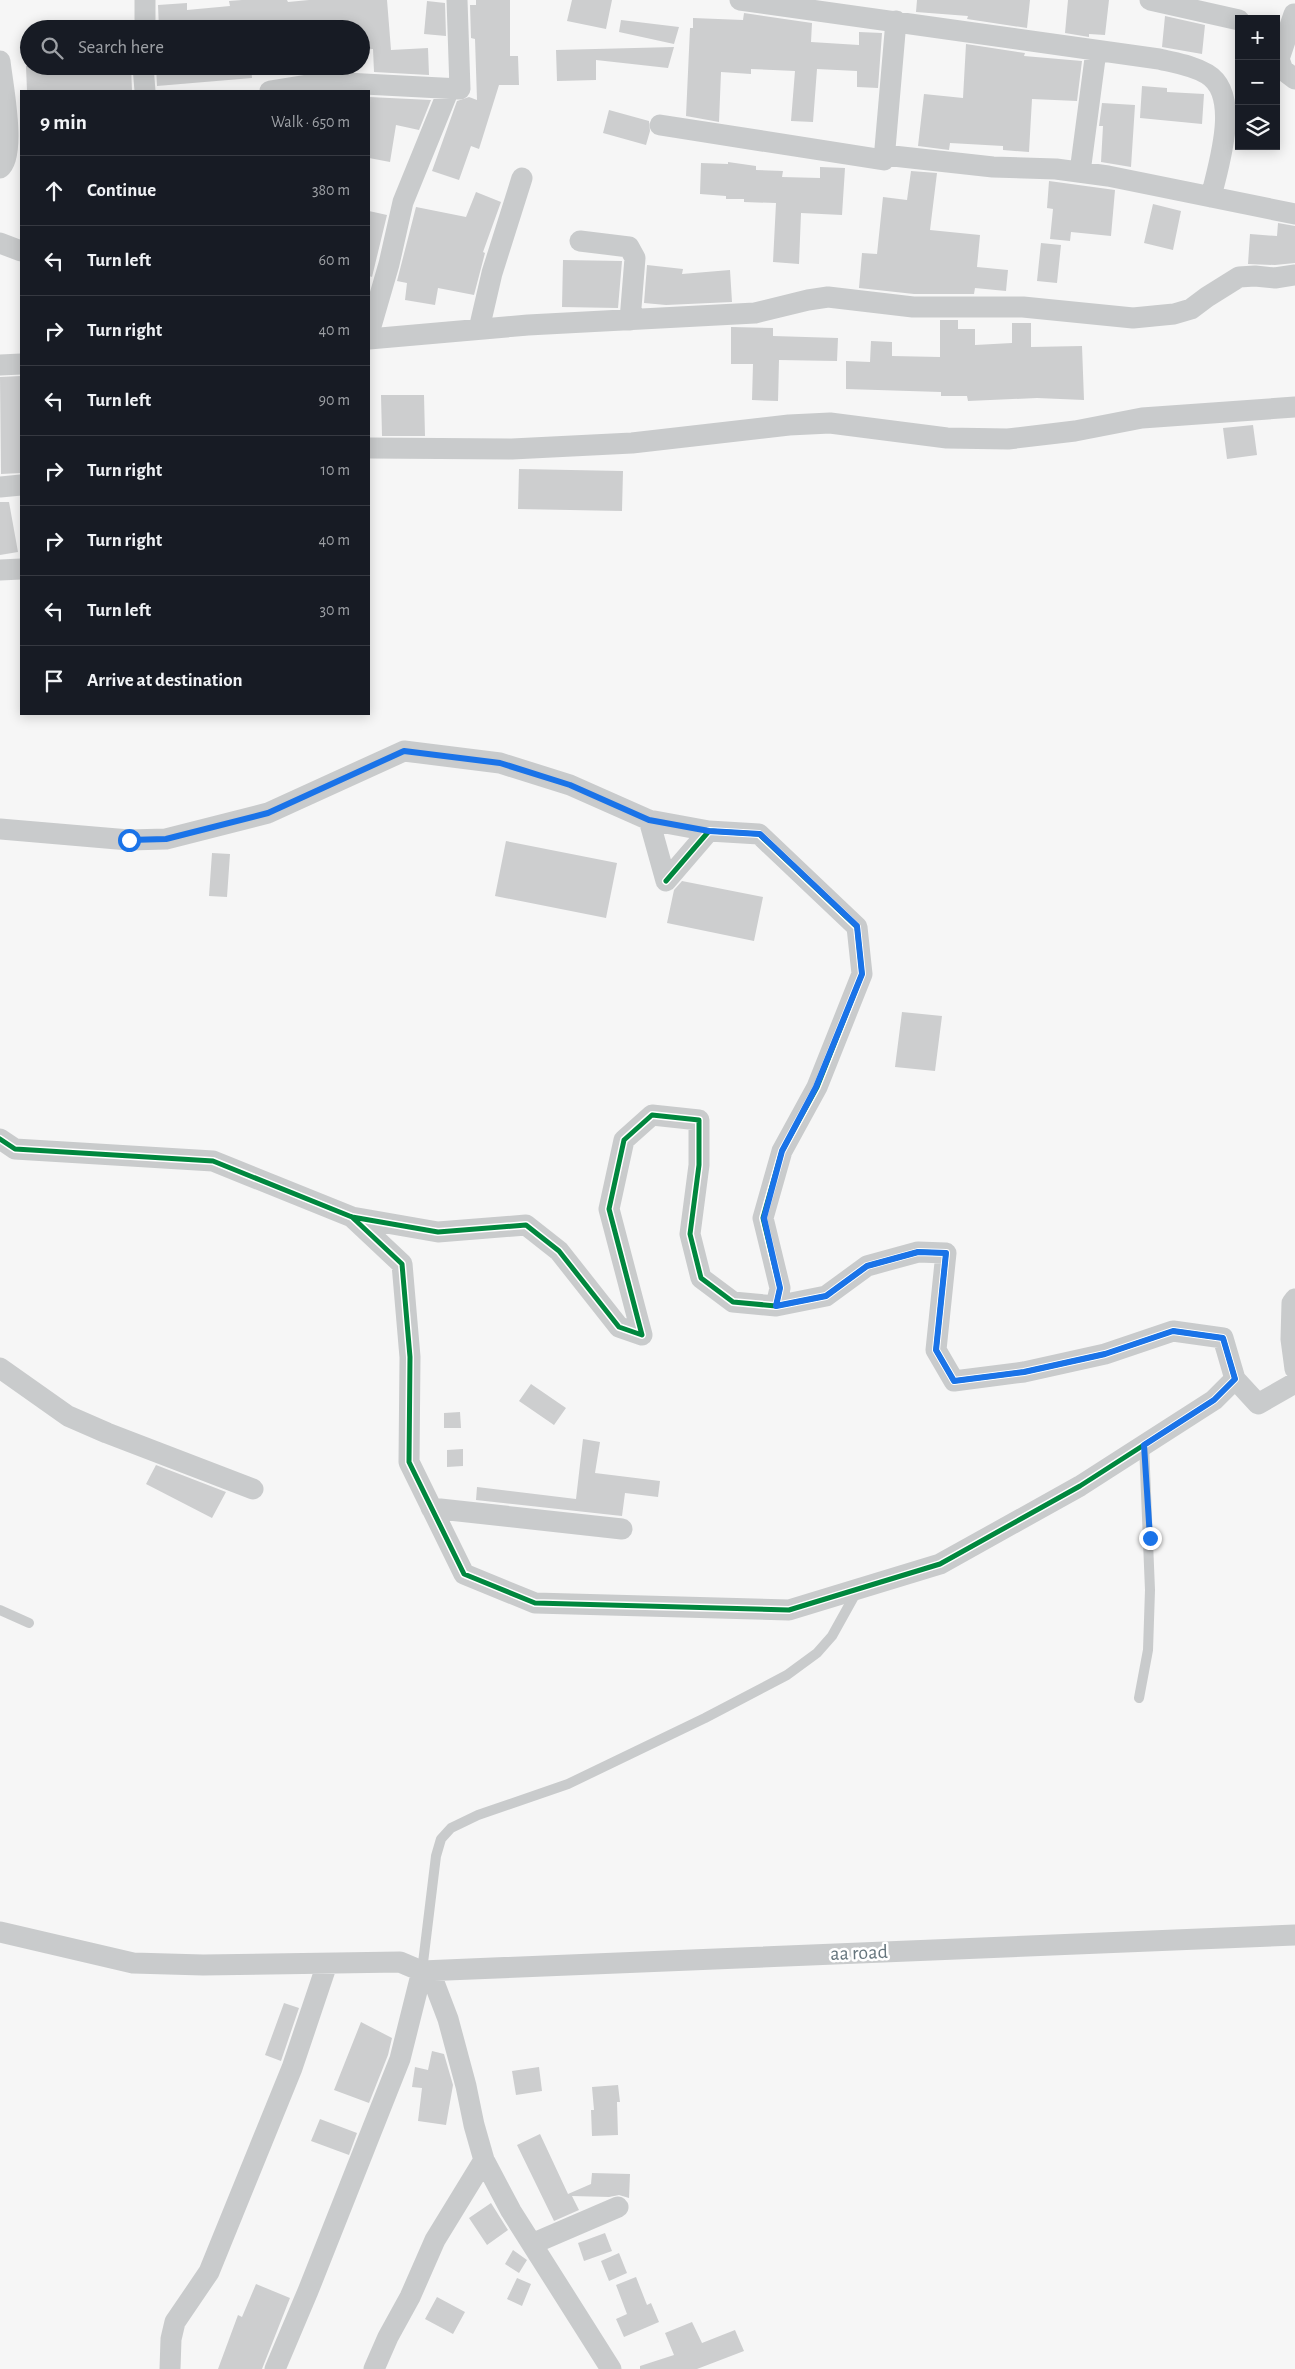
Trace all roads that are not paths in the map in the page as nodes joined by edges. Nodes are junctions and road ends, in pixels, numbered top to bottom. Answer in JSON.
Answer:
{"nodes":[{"id":1,"x":145,"y":0,"type":"edge"},
{"id":2,"x":457,"y":0,"type":"edge"},
{"id":3,"x":740,"y":0,"type":"edge"},
{"id":4,"x":1150,"y":0,"type":"edge"},
{"id":5,"x":1287,"y":18,"type":"edge"},
{"id":6,"x":1235,"y":19,"type":"edge"},
{"id":7,"x":144,"y":20,"type":"edge"},
{"id":8,"x":896,"y":20,"type":"junction"},
{"id":9,"x":1096,"y":51,"type":"junction"},
{"id":10,"x":0,"y":61,"type":"edge"},
{"id":11,"x":143,"y":75,"type":"edge"},
{"id":12,"x":1295,"y":79,"type":"edge"},
{"id":13,"x":327,"y":87,"type":"edge"},
{"id":14,"x":449,"y":89,"type":"junction"},
{"id":15,"x":144,"y":90,"type":"edge"},
{"id":16,"x":284,"y":90,"type":"edge"},
{"id":17,"x":660,"y":125,"type":"dead end"},
{"id":18,"x":884,"y":155,"type":"junction"},
{"id":19,"x":0,"y":168,"type":"edge"},
{"id":20,"x":1080,"y":172,"type":"junction"},
{"id":21,"x":522,"y":178,"type":"dead end"},
{"id":22,"x":1211,"y":198,"type":"junction"},
{"id":23,"x":1295,"y":214,"type":"edge"},
{"id":24,"x":580,"y":240,"type":"dead end"},
{"id":25,"x":0,"y":243,"type":"edge"},
{"id":26,"x":20,"y":251,"type":"edge"},
{"id":27,"x":1295,"y":275,"type":"edge"},
{"id":28,"x":630,"y":320,"type":"junction"},
{"id":29,"x":479,"y":329,"type":"junction"},
{"id":30,"x":370,"y":330,"type":"edge"},
{"id":31,"x":370,"y":339,"type":"edge"},
{"id":32,"x":20,"y":364,"type":"edge"},
{"id":33,"x":0,"y":365,"type":"edge"},
{"id":34,"x":1295,"y":407,"type":"edge"},
{"id":35,"x":370,"y":448,"type":"edge"},
{"id":36,"x":20,"y":485,"type":"edge"},
{"id":37,"x":0,"y":487,"type":"edge"},
{"id":38,"x":20,"y":569,"type":"edge"},
{"id":39,"x":0,"y":570,"type":"edge"},
{"id":40,"x":649,"y":820,"type":"junction"},
{"id":41,"x":0,"y":829,"type":"edge"},
{"id":42,"x":709,"y":831,"type":"junction"},
{"id":43,"x":0,"y":1140,"type":"edge"},
{"id":44,"x":352,"y":1217,"type":"junction"},
{"id":45,"x":1295,"y":1298,"type":"edge"},
{"id":46,"x":776,"y":1306,"type":"junction"},
{"id":47,"x":0,"y":1368,"type":"edge"},
{"id":48,"x":1295,"y":1369,"type":"edge"},
{"id":49,"x":1235,"y":1379,"type":"junction"},
{"id":50,"x":1295,"y":1383,"type":"edge"},
{"id":51,"x":1144,"y":1445,"type":"junction"},
{"id":52,"x":253,"y":1489,"type":"dead end"},
{"id":53,"x":431,"y":1508,"type":"junction"},
{"id":54,"x":622,"y":1529,"type":"dead end"},
{"id":55,"x":858,"y":1589,"type":"junction"},
{"id":56,"x":0,"y":1610,"type":"edge"},
{"id":57,"x":30,"y":1623,"type":"dead end"},
{"id":58,"x":1139,"y":1698,"type":"dead end"},
{"id":59,"x":0,"y":1932,"type":"edge"},
{"id":60,"x":1295,"y":1935,"type":"edge"},
{"id":61,"x":327,"y":1964,"type":"junction"},
{"id":62,"x":422,"y":1971,"type":"junction"},
{"id":63,"x":484,"y":2160,"type":"junction"},
{"id":64,"x":618,"y":2207,"type":"dead end"},
{"id":65,"x":532,"y":2244,"type":"junction"},
{"id":66,"x":170,"y":2369,"type":"edge"},
{"id":67,"x":275,"y":2369,"type":"edge"},
{"id":68,"x":374,"y":2369,"type":"edge"},
{"id":69,"x":611,"y":2369,"type":"edge"}],
"edges":[{"from":1,"to":7,"type":"street"},
{"from":2,"to":14,"type":"street"},
{"from":3,"to":8,"type":"street"},
{"from":4,"to":6,"type":"street"},
{"from":5,"to":12,"type":"street"},
{"from":8,"to":9,"type":"street"},
{"from":8,"to":18,"type":"street"},
{"from":9,"to":20,"type":"street"},
{"from":9,"to":22,"type":"street"},
{"from":10,"to":19,"type":"street"},
{"from":11,"to":15,"type":"street"},
{"from":13,"to":14,"type":"street"},
{"from":13,"to":16,"type":"street"},
{"from":14,"to":30,"type":"street"},
{"from":17,"to":18,"type":"street"},
{"from":18,"to":20,"type":"street"},
{"from":20,"to":22,"type":"street"},
{"from":21,"to":29,"type":"street"},
{"from":22,"to":23,"type":"street"},
{"from":24,"to":28,"type":"street"},
{"from":25,"to":26,"type":"street"},
{"from":27,"to":28,"type":"street"},
{"from":28,"to":29,"type":"street"},
{"from":29,"to":31,"type":"street"},
{"from":32,"to":33,"type":"street"},
{"from":34,"to":35,"type":"street"},
{"from":36,"to":37,"type":"street"},
{"from":38,"to":39,"type":"street"},
{"from":40,"to":41,"type":"street"},
{"from":40,"to":42,"type":"street"},
{"from":40,"to":42,"type":"street"},
{"from":42,"to":46,"type":"street"},
{"from":43,"to":44,"type":"street"},
{"from":44,"to":46,"type":"street"},
{"from":44,"to":53,"type":"street"},
{"from":45,"to":48,"type":"street"},
{"from":46,"to":49,"type":"street"},
{"from":47,"to":52,"type":"street"},
{"from":49,"to":50,"type":"street"},
{"from":49,"to":51,"type":"street"},
{"from":51,"to":55,"type":"street"},
{"from":51,"to":58,"type":"lane"},
{"from":53,"to":54,"type":"street"},
{"from":53,"to":55,"type":"street"},
{"from":55,"to":62,"type":"lane"},
{"from":56,"to":57,"type":"lane"},
{"from":59,"to":61,"type":"street"},
{"from":60,"to":62,"type":"street","name":"aa road"},
{"from":61,"to":62,"type":"street"},
{"from":61,"to":66,"type":"street"},
{"from":62,"to":63,"type":"street"},
{"from":62,"to":67,"type":"street"},
{"from":63,"to":65,"type":"street"},
{"from":63,"to":68,"type":"street"},
{"from":64,"to":65,"type":"street"},
{"from":65,"to":69,"type":"street"}]}
